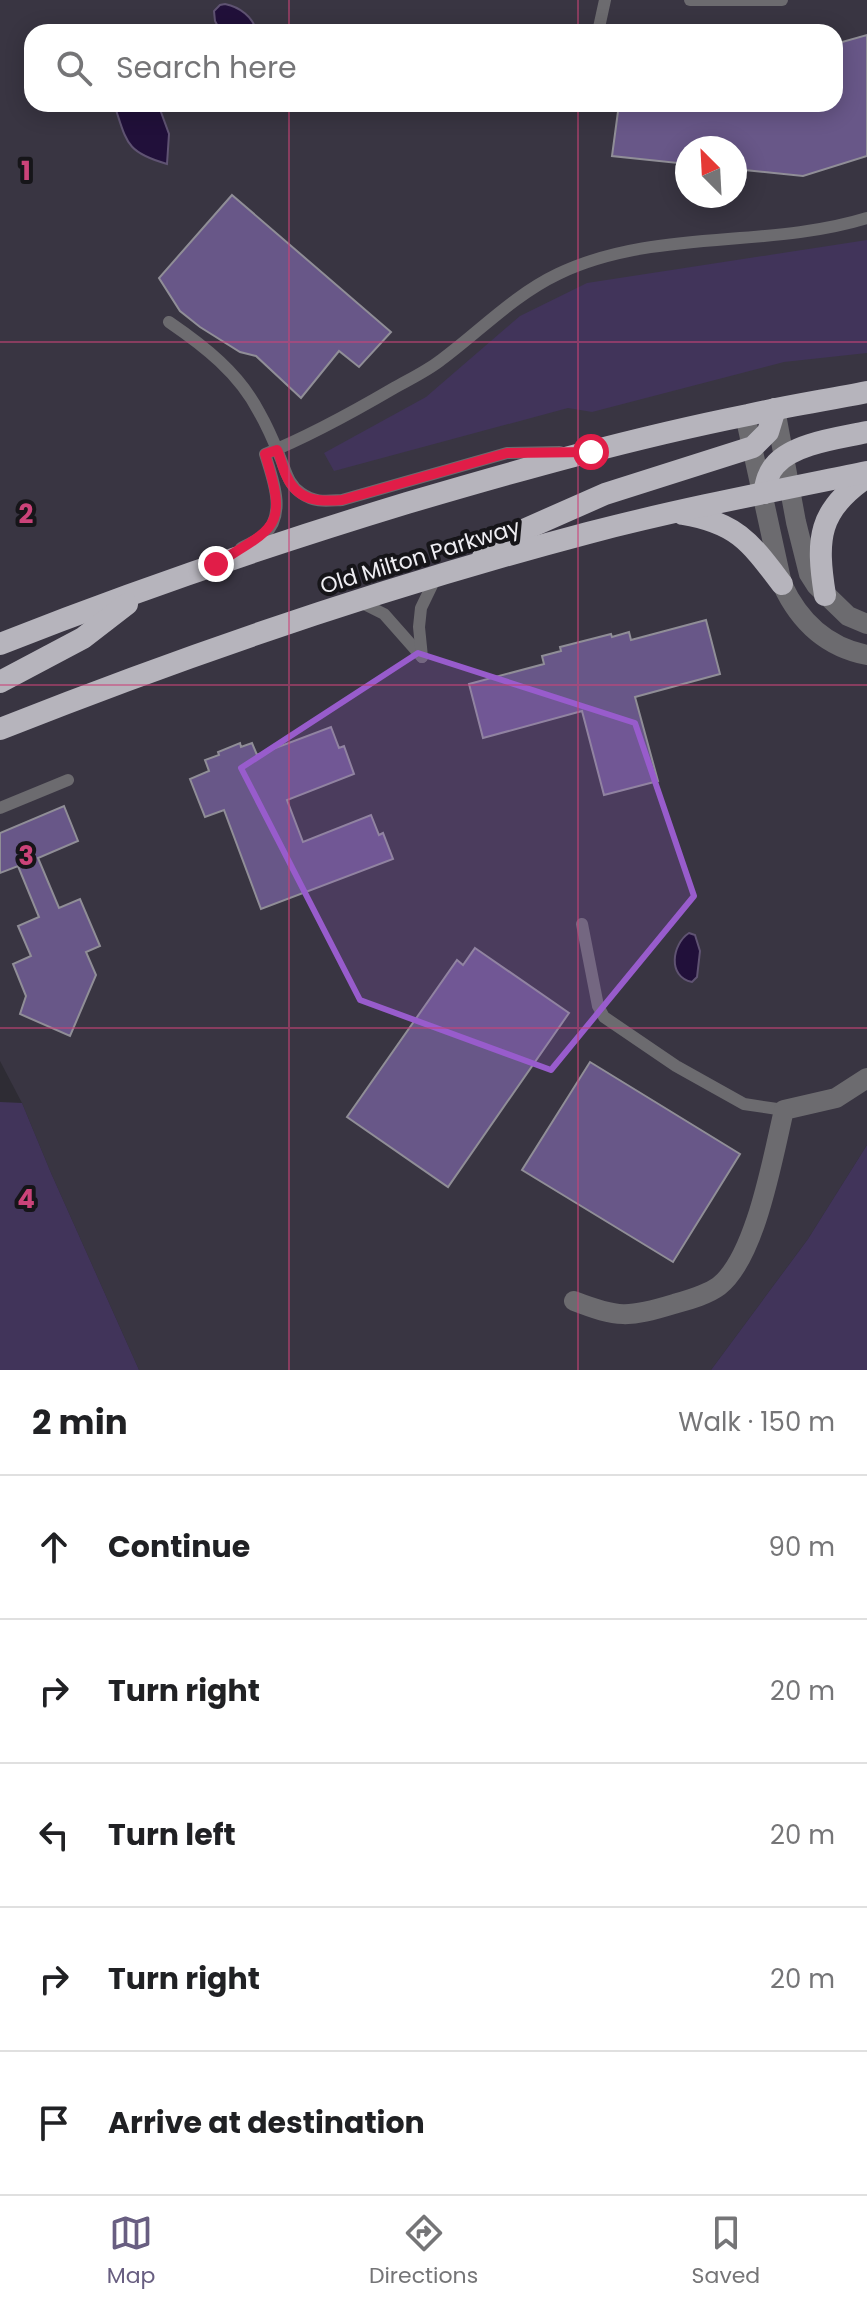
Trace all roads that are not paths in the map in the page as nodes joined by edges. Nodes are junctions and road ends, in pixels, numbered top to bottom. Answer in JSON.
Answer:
{"nodes":[{"id":1,"x":605,"y":0,"type":"edge"},
{"id":2,"x":690,"y":0,"type":"edge"},
{"id":3,"x":782,"y":0,"type":"edge"},
{"id":4,"x":600,"y":24,"type":"edge"},
{"id":5,"x":867,"y":218,"type":"edge"},
{"id":6,"x":169,"y":322,"type":"dead end"},
{"id":7,"x":867,"y":392,"type":"edge"},
{"id":8,"x":775,"y":409,"type":"junction"},
{"id":9,"x":745,"y":415,"type":"junction"},
{"id":10,"x":867,"y":432,"type":"edge"},
{"id":11,"x":753,"y":447,"type":"junction"},
{"id":12,"x":271,"y":452,"type":"junction"},
{"id":13,"x":591,"y":452,"type":"junction"},
{"id":14,"x":785,"y":457,"type":"junction"},
{"id":15,"x":867,"y":475,"type":"edge"},
{"id":16,"x":790,"y":488,"type":"junction"},
{"id":17,"x":764,"y":493,"type":"junction"},
{"id":18,"x":674,"y":513,"type":"junction"},
{"id":19,"x":216,"y":564,"type":"junction"},
{"id":20,"x":469,"y":567,"type":"junction"},
{"id":21,"x":436,"y":577,"type":"junction"},
{"id":22,"x":782,"y":584,"type":"junction"},
{"id":23,"x":147,"y":588,"type":"junction"},
{"id":24,"x":825,"y":595,"type":"junction"},
{"id":25,"x":358,"y":601,"type":"junction"},
{"id":26,"x":867,"y":624,"type":"edge"},
{"id":27,"x":0,"y":644,"type":"edge"},
{"id":28,"x":867,"y":655,"type":"edge"},
{"id":29,"x":0,"y":682,"type":"edge"},
{"id":30,"x":0,"y":729,"type":"edge"},
{"id":31,"x":68,"y":780,"type":"dead end"},
{"id":32,"x":0,"y":808,"type":"edge"},
{"id":33,"x":582,"y":924,"type":"dead end"},
{"id":34,"x":867,"y":1078,"type":"edge"},
{"id":35,"x":784,"y":1110,"type":"junction"},
{"id":36,"x":574,"y":1301,"type":"dead end"}],
"edges":[{"from":1,"to":4,"type":"lane"},
{"from":2,"to":3,"type":"lane"},
{"from":5,"to":12,"type":"lane"},
{"from":6,"to":12,"type":"lane"},
{"from":7,"to":8,"type":"highway"},
{"from":8,"to":9,"type":"highway"},
{"from":8,"to":11,"type":"highway"},
{"from":8,"to":14,"type":"street"},
{"from":9,"to":11,"type":"street"},
{"from":9,"to":13,"type":"highway"},
{"from":10,"to":14,"type":"highway"},
{"from":11,"to":17,"type":"street"},
{"from":11,"to":20,"type":"highway"},
{"from":12,"to":13,"type":"lane"},
{"from":12,"to":19,"type":"lane"},
{"from":13,"to":19,"type":"highway"},
{"from":14,"to":16,"type":"street"},
{"from":14,"to":17,"type":"highway"},
{"from":15,"to":16,"type":"highway","name":"Old Milton Parkway"},
{"from":15,"to":24,"type":"highway"},
{"from":16,"to":17,"type":"highway","name":"Old Milton Parkway"},
{"from":16,"to":24,"type":"street"},
{"from":17,"to":18,"type":"highway","name":"Old Milton Parkway"},
{"from":17,"to":22,"type":"street"},
{"from":18,"to":20,"type":"highway","name":"Old Milton Parkway"},
{"from":18,"to":22,"type":"highway"},
{"from":19,"to":23,"type":"highway"},
{"from":20,"to":21,"type":"highway","name":"Old Milton Parkway"},
{"from":21,"to":25,"type":"highway","name":"Old Milton Parkway"},
{"from":21,"to":25,"type":"lane"},
{"from":22,"to":28,"type":"street"},
{"from":23,"to":27,"type":"highway"},
{"from":23,"to":29,"type":"highway"},
{"from":24,"to":26,"type":"street"},
{"from":25,"to":30,"type":"highway","name":"Old Milton Parkway"},
{"from":31,"to":32,"type":"lane"},
{"from":33,"to":35,"type":"lane"},
{"from":34,"to":35,"type":"street"},
{"from":35,"to":36,"type":"street"}]}
